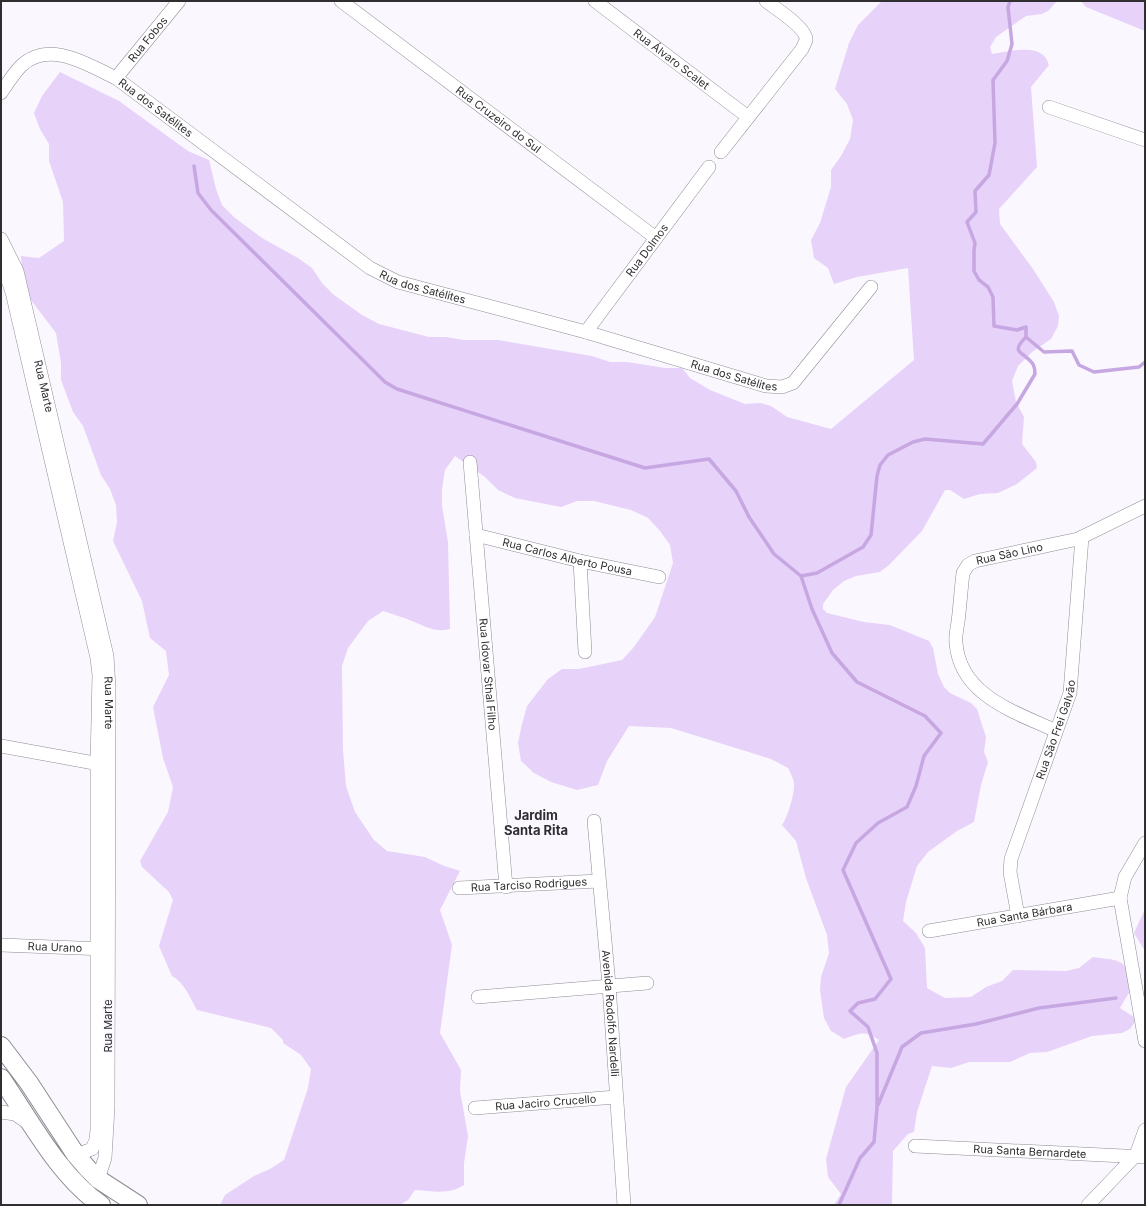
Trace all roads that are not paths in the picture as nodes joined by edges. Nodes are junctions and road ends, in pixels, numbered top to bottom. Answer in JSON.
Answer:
{"nodes":[{"id":1,"x":179,"y":1,"type":"edge"},
{"id":2,"x":341,"y":1,"type":"edge"},
{"id":3,"x":595,"y":1,"type":"edge"},
{"id":4,"x":766,"y":1,"type":"edge"},
{"id":5,"x":116,"y":78,"type":"junction"},
{"id":6,"x":1,"y":93,"type":"edge"},
{"id":7,"x":1049,"y":107,"type":"dead end"},
{"id":8,"x":748,"y":117,"type":"junction"},
{"id":9,"x":1145,"y":140,"type":"edge"},
{"id":10,"x":721,"y":152,"type":"dead end"},
{"id":11,"x":709,"y":167,"type":"dead end"},
{"id":12,"x":656,"y":238,"type":"junction"},
{"id":13,"x":1,"y":239,"type":"edge"},
{"id":14,"x":1,"y":261,"type":"edge"},
{"id":15,"x":871,"y":287,"type":"dead end"},
{"id":16,"x":586,"y":332,"type":"junction"},
{"id":17,"x":470,"y":462,"type":"dead end"},
{"id":18,"x":1145,"y":506,"type":"edge"},
{"id":19,"x":476,"y":535,"type":"junction"},
{"id":20,"x":1082,"y":537,"type":"junction"},
{"id":21,"x":580,"y":561,"type":"junction"},
{"id":22,"x":659,"y":577,"type":"dead end"},
{"id":23,"x":585,"y":652,"type":"dead end"},
{"id":24,"x":1056,"y":731,"type":"junction"},
{"id":25,"x":1,"y":746,"type":"edge"},
{"id":26,"x":102,"y":765,"type":"junction"},
{"id":27,"x":594,"y":821,"type":"dead end"},
{"id":28,"x":1145,"y":843,"type":"edge"},
{"id":29,"x":599,"y":881,"type":"junction"},
{"id":30,"x":506,"y":887,"type":"junction"},
{"id":31,"x":459,"y":888,"type":"dead end"},
{"id":32,"x":1120,"y":898,"type":"junction"},
{"id":33,"x":1018,"y":916,"type":"junction"},
{"id":34,"x":929,"y":931,"type":"dead end"},
{"id":35,"x":1,"y":945,"type":"edge"},
{"id":36,"x":103,"y":949,"type":"junction"},
{"id":37,"x":647,"y":983,"type":"dead end"},
{"id":38,"x":609,"y":985,"type":"junction"},
{"id":39,"x":478,"y":996,"type":"dead end"},
{"id":40,"x":1145,"y":1041,"type":"edge"},
{"id":41,"x":1,"y":1046,"type":"edge"},
{"id":42,"x":1,"y":1078,"type":"edge"},
{"id":43,"x":7,"y":1096,"type":"edge"},
{"id":44,"x":616,"y":1096,"type":"junction"},
{"id":45,"x":475,"y":1108,"type":"dead end"},
{"id":46,"x":1,"y":1112,"type":"edge"},
{"id":47,"x":32,"y":1126,"type":"junction"},
{"id":48,"x":1145,"y":1130,"type":"edge"},
{"id":49,"x":915,"y":1146,"type":"dead end"},
{"id":50,"x":72,"y":1149,"type":"junction"},
{"id":51,"x":1140,"y":1156,"type":"edge"},
{"id":52,"x":98,"y":1178,"type":"junction"},
{"id":53,"x":101,"y":1205,"type":"edge"},
{"id":54,"x":138,"y":1205,"type":"edge"},
{"id":55,"x":624,"y":1205,"type":"edge"},
{"id":56,"x":1088,"y":1205,"type":"edge"}],
"edges":[{"from":1,"to":5,"type":"street","name":"Rua Fobos"},
{"from":2,"to":12,"type":"street","name":"Rua Cruzeiro do Sul"},
{"from":3,"to":8,"type":"street","name":"Rua Álvaro Scalet"},
{"from":4,"to":8,"type":"street"},
{"from":5,"to":6,"type":"street","name":"Rua dos Satélites"},
{"from":5,"to":16,"type":"street","name":"Rua dos Satélites"},
{"from":7,"to":9,"type":"street"},
{"from":8,"to":10,"type":"street"},
{"from":11,"to":12,"type":"street","name":"Rua Dolmos"},
{"from":12,"to":16,"type":"street","name":"Rua Dolmos"},
{"from":13,"to":26,"type":"street","name":"Rua Marte"},
{"from":14,"to":26,"type":"street","name":"Rua Marte"},
{"from":15,"to":16,"type":"street","name":"Rua dos Satélites"},
{"from":17,"to":19,"type":"street","name":"Rua Idovar Sthal Filho"},
{"from":18,"to":20,"type":"street","name":"Rua São Lino"},
{"from":19,"to":21,"type":"street","name":"Rua Carlos Alberto Pousa"},
{"from":19,"to":30,"type":"street","name":"Rua Idovar Sthal Filho"},
{"from":20,"to":24,"type":"street","name":"Rua São Frei Galvão"},
{"from":20,"to":24,"type":"street","name":"Rua São Lino"},
{"from":21,"to":22,"type":"street","name":"Rua Carlos Alberto Pousa"},
{"from":21,"to":23,"type":"street"},
{"from":24,"to":33,"type":"street","name":"Rua São Frei Galvão"},
{"from":25,"to":26,"type":"street"},
{"from":26,"to":36,"type":"street","name":"Rua Marte"},
{"from":27,"to":29,"type":"street","name":"Avenida Rodolfo Nardelli"},
{"from":28,"to":32,"type":"street"},
{"from":29,"to":30,"type":"street","name":"Rua Tarciso Rodrigues"},
{"from":29,"to":38,"type":"street","name":"Avenida Rodolfo Nardelli"},
{"from":30,"to":31,"type":"street","name":"Rua Tarciso Rodrigues"},
{"from":32,"to":33,"type":"street","name":"Rua Santa Bárbara"},
{"from":32,"to":40,"type":"street"},
{"from":33,"to":34,"type":"street","name":"Rua Santa Bárbara"},
{"from":35,"to":36,"type":"street","name":"Rua Urano"},
{"from":36,"to":50,"type":"street","name":"Rua Marte"},
{"from":36,"to":52,"type":"street","name":"Rua Marte"},
{"from":37,"to":38,"type":"street"},
{"from":38,"to":39,"type":"street"},
{"from":38,"to":44,"type":"street","name":"Avenida Rodolfo Nardelli"},
{"from":41,"to":50,"type":"main road"},
{"from":42,"to":43,"type":"main road"},
{"from":43,"to":47,"type":"main road"},
{"from":43,"to":50,"type":"main road"},
{"from":44,"to":45,"type":"street","name":"Rua Jaciro Crucello"},
{"from":44,"to":55,"type":"street","name":"Avenida Rodolfo Nardelli"},
{"from":46,"to":47,"type":"street"},
{"from":47,"to":53,"type":"main road"},
{"from":48,"to":51,"type":"street"},
{"from":49,"to":51,"type":"street","name":"Rua Santa Bernardete"},
{"from":50,"to":52,"type":"main road"},
{"from":51,"to":56,"type":"street"},
{"from":52,"to":54,"type":"main road"}]}
